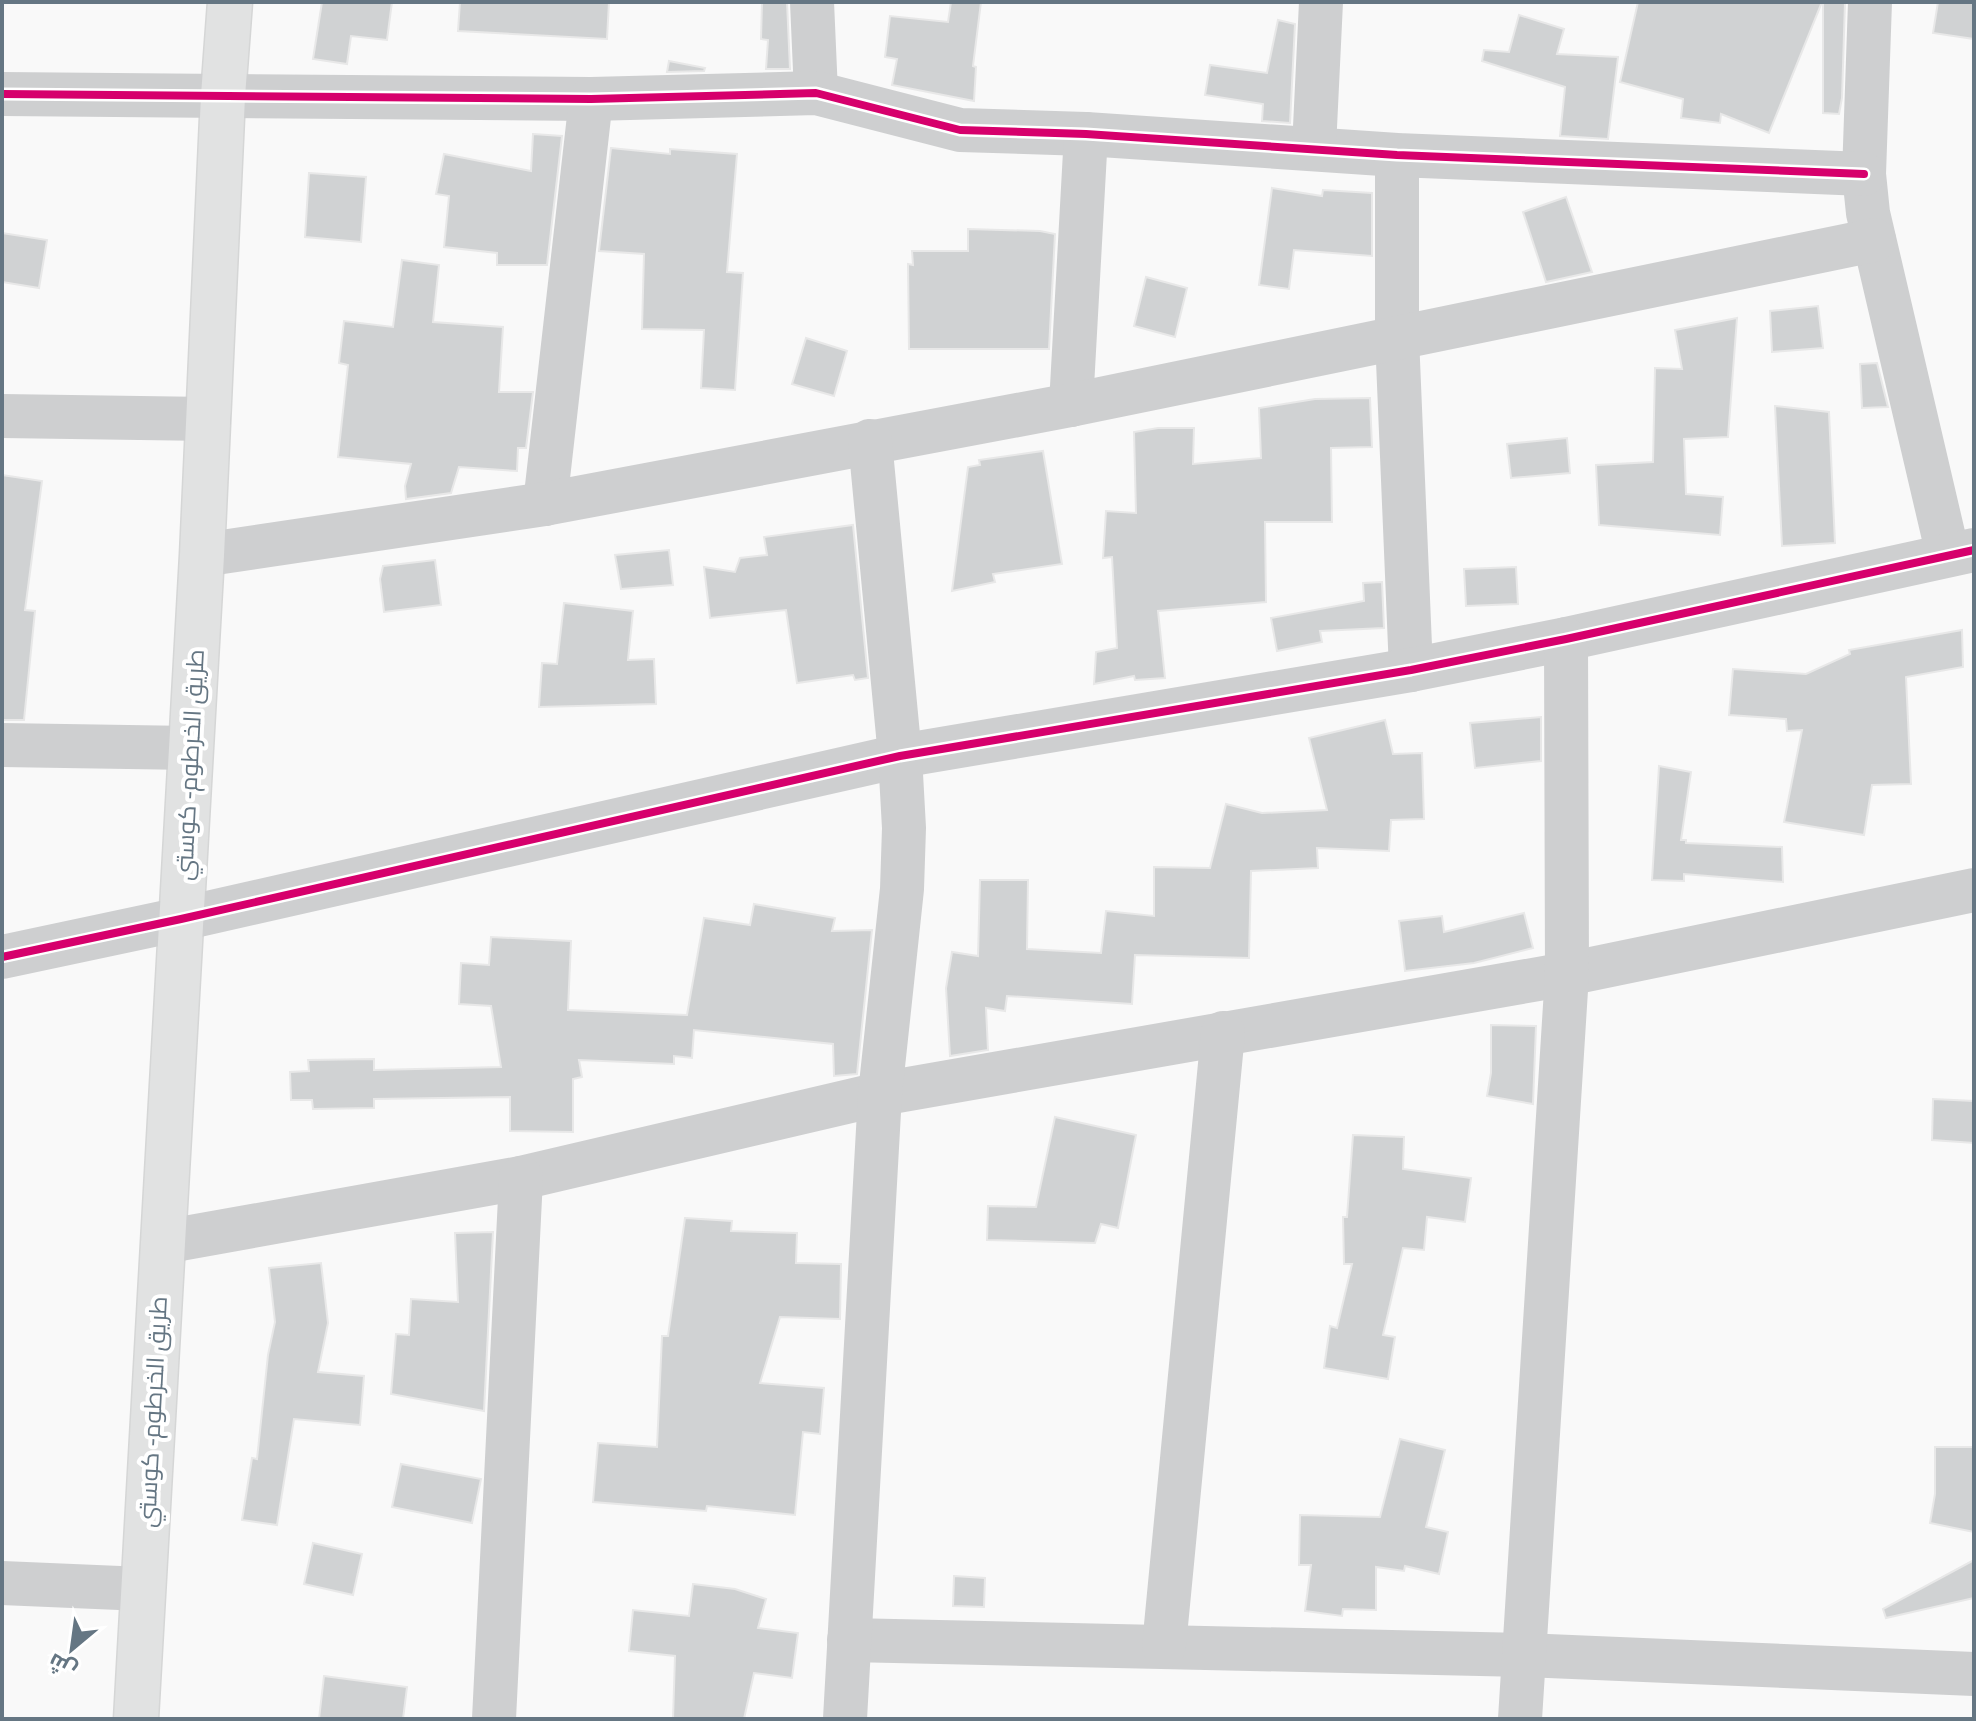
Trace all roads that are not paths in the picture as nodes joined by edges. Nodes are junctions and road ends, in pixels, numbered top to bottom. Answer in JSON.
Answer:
{"nodes":[{"id":1,"x":230,"y":2,"type":"edge"},
{"id":2,"x":812,"y":2,"type":"edge"},
{"id":3,"x":1321,"y":2,"type":"edge"},
{"id":4,"x":1870,"y":2,"type":"edge"},
{"id":5,"x":816,"y":93,"type":"junction"},
{"id":6,"x":2,"y":94,"type":"edge"},
{"id":7,"x":223,"y":96,"type":"junction"},
{"id":8,"x":591,"y":99,"type":"junction"},
{"id":9,"x":1086,"y":134,"type":"junction"},
{"id":10,"x":1314,"y":148,"type":"junction"},
{"id":11,"x":1397,"y":155,"type":"junction"},
{"id":12,"x":1864,"y":174,"type":"junction"},
{"id":13,"x":1874,"y":240,"type":"junction"},
{"id":14,"x":1397,"y":337,"type":"junction"},
{"id":15,"x":1071,"y":405,"type":"junction"},
{"id":16,"x":2,"y":416,"type":"edge"},
{"id":17,"x":209,"y":419,"type":"junction"},
{"id":18,"x":870,"y":441,"type":"junction"},
{"id":19,"x":545,"y":504,"type":"junction"},
{"id":20,"x":1961,"y":552,"type":"edge"},
{"id":21,"x":202,"y":555,"type":"junction"},
{"id":22,"x":1566,"y":639,"type":"junction"},
{"id":23,"x":1411,"y":670,"type":"junction"},
{"id":24,"x":2,"y":745,"type":"edge"},
{"id":25,"x":191,"y":748,"type":"junction"},
{"id":26,"x":900,"y":756,"type":"junction"},
{"id":27,"x":1974,"y":890,"type":"edge"},
{"id":28,"x":181,"y":919,"type":"junction"},
{"id":29,"x":2,"y":957,"type":"edge"},
{"id":30,"x":1567,"y":974,"type":"junction"},
{"id":31,"x":1223,"y":1033,"type":"junction"},
{"id":32,"x":880,"y":1094,"type":"junction"},
{"id":33,"x":521,"y":1178,"type":"junction"},
{"id":34,"x":163,"y":1242,"type":"junction"},
{"id":35,"x":2,"y":1583,"type":"edge"},
{"id":36,"x":143,"y":1589,"type":"junction"},
{"id":37,"x":849,"y":1640,"type":"junction"},
{"id":38,"x":1164,"y":1646,"type":"junction"},
{"id":39,"x":1524,"y":1655,"type":"junction"},
{"id":40,"x":1974,"y":1674,"type":"edge"},
{"id":41,"x":136,"y":1719,"type":"edge"},
{"id":42,"x":494,"y":1719,"type":"edge"},
{"id":43,"x":845,"y":1719,"type":"edge"},
{"id":44,"x":1520,"y":1719,"type":"edge"}],
"edges":[{"from":1,"to":7,"type":"highway","name":"طريق الخرطوم - كوستي"},
{"from":2,"to":5,"type":"street"},
{"from":3,"to":10,"type":"street"},
{"from":4,"to":12,"type":"street"},
{"from":5,"to":8,"type":"street"},
{"from":5,"to":9,"type":"street"},
{"from":6,"to":7,"type":"street"},
{"from":7,"to":8,"type":"street"},
{"from":7,"to":17,"type":"highway","name":"طريق الخرطوم - كوستي"},
{"from":8,"to":19,"type":"street"},
{"from":9,"to":10,"type":"street"},
{"from":9,"to":15,"type":"street"},
{"from":10,"to":11,"type":"street"},
{"from":11,"to":12,"type":"street"},
{"from":11,"to":14,"type":"street"},
{"from":12,"to":13,"type":"street"},
{"from":13,"to":14,"type":"street"},
{"from":13,"to":20,"type":"street"},
{"from":14,"to":15,"type":"street"},
{"from":14,"to":23,"type":"street"},
{"from":15,"to":18,"type":"street"},
{"from":16,"to":17,"type":"street"},
{"from":17,"to":21,"type":"highway","name":"طريق الخرطوم - كوستي"},
{"from":18,"to":19,"type":"street"},
{"from":18,"to":26,"type":"street"},
{"from":19,"to":21,"type":"street"},
{"from":20,"to":22,"type":"street"},
{"from":21,"to":25,"type":"highway","name":"طريق الخرطوم - كوستي"},
{"from":22,"to":23,"type":"street"},
{"from":22,"to":30,"type":"street"},
{"from":23,"to":26,"type":"street"},
{"from":24,"to":25,"type":"street"},
{"from":25,"to":28,"type":"highway","name":"طريق الخرطوم - كوستي"},
{"from":26,"to":28,"type":"street"},
{"from":26,"to":32,"type":"street"},
{"from":27,"to":30,"type":"street"},
{"from":28,"to":29,"type":"street"},
{"from":28,"to":34,"type":"highway","name":"طريق الخرطوم - كوستي"},
{"from":30,"to":31,"type":"street"},
{"from":30,"to":39,"type":"street"},
{"from":31,"to":32,"type":"street"},
{"from":31,"to":38,"type":"street"},
{"from":32,"to":33,"type":"street"},
{"from":32,"to":37,"type":"street"},
{"from":33,"to":34,"type":"street"},
{"from":33,"to":42,"type":"street"},
{"from":34,"to":36,"type":"highway","name":"طريق الخرطوم - كوستي"},
{"from":35,"to":36,"type":"street"},
{"from":36,"to":41,"type":"highway","name":"طريق الخرطوم - كوستي"},
{"from":37,"to":38,"type":"street"},
{"from":37,"to":43,"type":"street"},
{"from":38,"to":39,"type":"street"},
{"from":39,"to":40,"type":"street"},
{"from":39,"to":44,"type":"street"}]}
